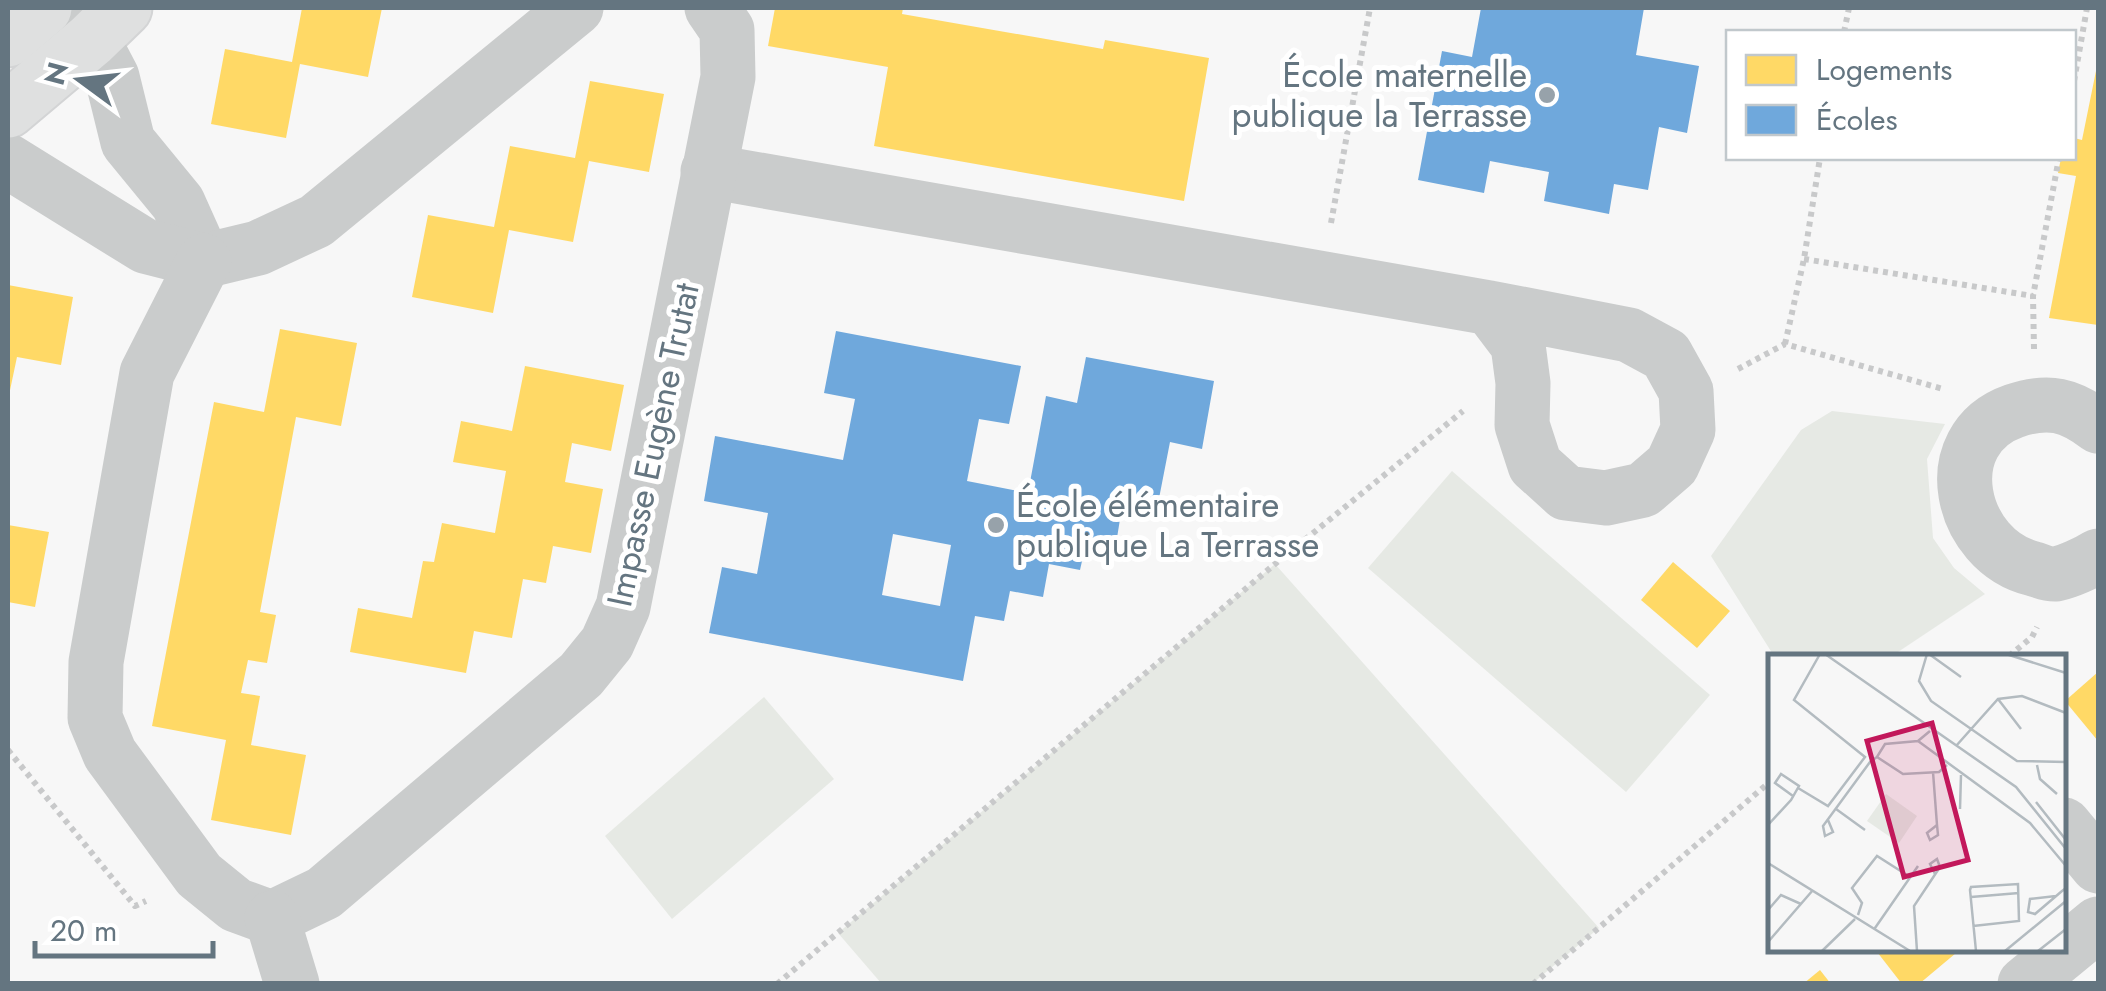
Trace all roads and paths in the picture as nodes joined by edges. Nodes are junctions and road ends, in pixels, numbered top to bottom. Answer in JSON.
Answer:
{"nodes":[{"id":1,"x":576,"y":8,"type":"edge"},
{"id":2,"x":712,"y":8,"type":"edge"},
{"id":3,"x":1370,"y":8,"type":"edge"},
{"id":4,"x":2087,"y":8,"type":"edge"},
{"id":5,"x":31,"y":18,"type":"edge"},
{"id":6,"x":108,"y":24,"type":"edge"},
{"id":7,"x":2076,"y":69,"type":"edge"},
{"id":8,"x":8,"y":110,"type":"edge"},
{"id":9,"x":1820,"y":160,"type":"edge"},
{"id":10,"x":2059,"y":160,"type":"edge"},
{"id":11,"x":8,"y":161,"type":"edge"},
{"id":12,"x":708,"y":171,"type":"junction"},
{"id":13,"x":1804,"y":259,"type":"junction"},
{"id":14,"x":204,"y":261,"type":"junction"},
{"id":15,"x":1320,"y":278,"type":"junction"},
{"id":16,"x":2033,"y":296,"type":"junction"},
{"id":17,"x":1490,"y":308,"type":"junction"},
{"id":18,"x":1785,"y":344,"type":"junction"},
{"id":19,"x":1523,"y":383,"type":"junction"},
{"id":20,"x":1686,"y":392,"type":"junction"},
{"id":21,"x":2035,"y":403,"type":"junction"},
{"id":22,"x":2098,"y":426,"type":"edge"},
{"id":23,"x":2098,"y":556,"type":"edge"},
{"id":24,"x":8,"y":750,"type":"edge"},
{"id":25,"x":1768,"y":784,"type":"edge"},
{"id":26,"x":2066,"y":827,"type":"edge"},
{"id":27,"x":2098,"y":866,"type":"edge"},
{"id":28,"x":199,"y":875,"type":"junction"},
{"id":29,"x":272,"y":918,"type":"junction"},
{"id":30,"x":2098,"y":924,"type":"edge"},
{"id":31,"x":2066,"y":950,"type":"edge"},
{"id":32,"x":2065,"y":951,"type":"edge"},
{"id":33,"x":292,"y":984,"type":"edge"},
{"id":34,"x":777,"y":984,"type":"edge"},
{"id":35,"x":1532,"y":984,"type":"edge"},
{"id":36,"x":2025,"y":984,"type":"edge"}],
"edges":[{"from":1,"to":14,"type":"street"},
{"from":2,"to":12,"type":"street","name":"Impasse Eugène Trutat"},
{"from":3,"to":15,"type":"path"},
{"from":4,"to":7,"type":"path"},
{"from":5,"to":6,"type":"street"},
{"from":6,"to":8,"type":"street"},
{"from":6,"to":14,"type":"street"},
{"from":9,"to":13,"type":"path"},
{"from":10,"to":16,"type":"path"},
{"from":11,"to":14,"type":"street"},
{"from":12,"to":15,"type":"street"},
{"from":12,"to":29,"type":"street","name":"Impasse Eugène Trutat"},
{"from":13,"to":16,"type":"path"},
{"from":13,"to":18,"type":"path"},
{"from":14,"to":28,"type":"street"},
{"from":15,"to":17,"type":"street"},
{"from":16,"to":21,"type":"path"},
{"from":17,"to":19,"type":"street"},
{"from":17,"to":20,"type":"street"},
{"from":18,"to":20,"type":"path"},
{"from":18,"to":21,"type":"path"},
{"from":19,"to":20,"type":"street"},
{"from":19,"to":34,"type":"path"},
{"from":21,"to":22,"type":"street"},
{"from":21,"to":23,"type":"street"},
{"from":24,"to":28,"type":"path"},
{"from":25,"to":35,"type":"path"},
{"from":26,"to":27,"type":"street"},
{"from":28,"to":29,"type":"street"},
{"from":29,"to":33,"type":"street"},
{"from":30,"to":31,"type":"street"},
{"from":32,"to":36,"type":"street"}]}
